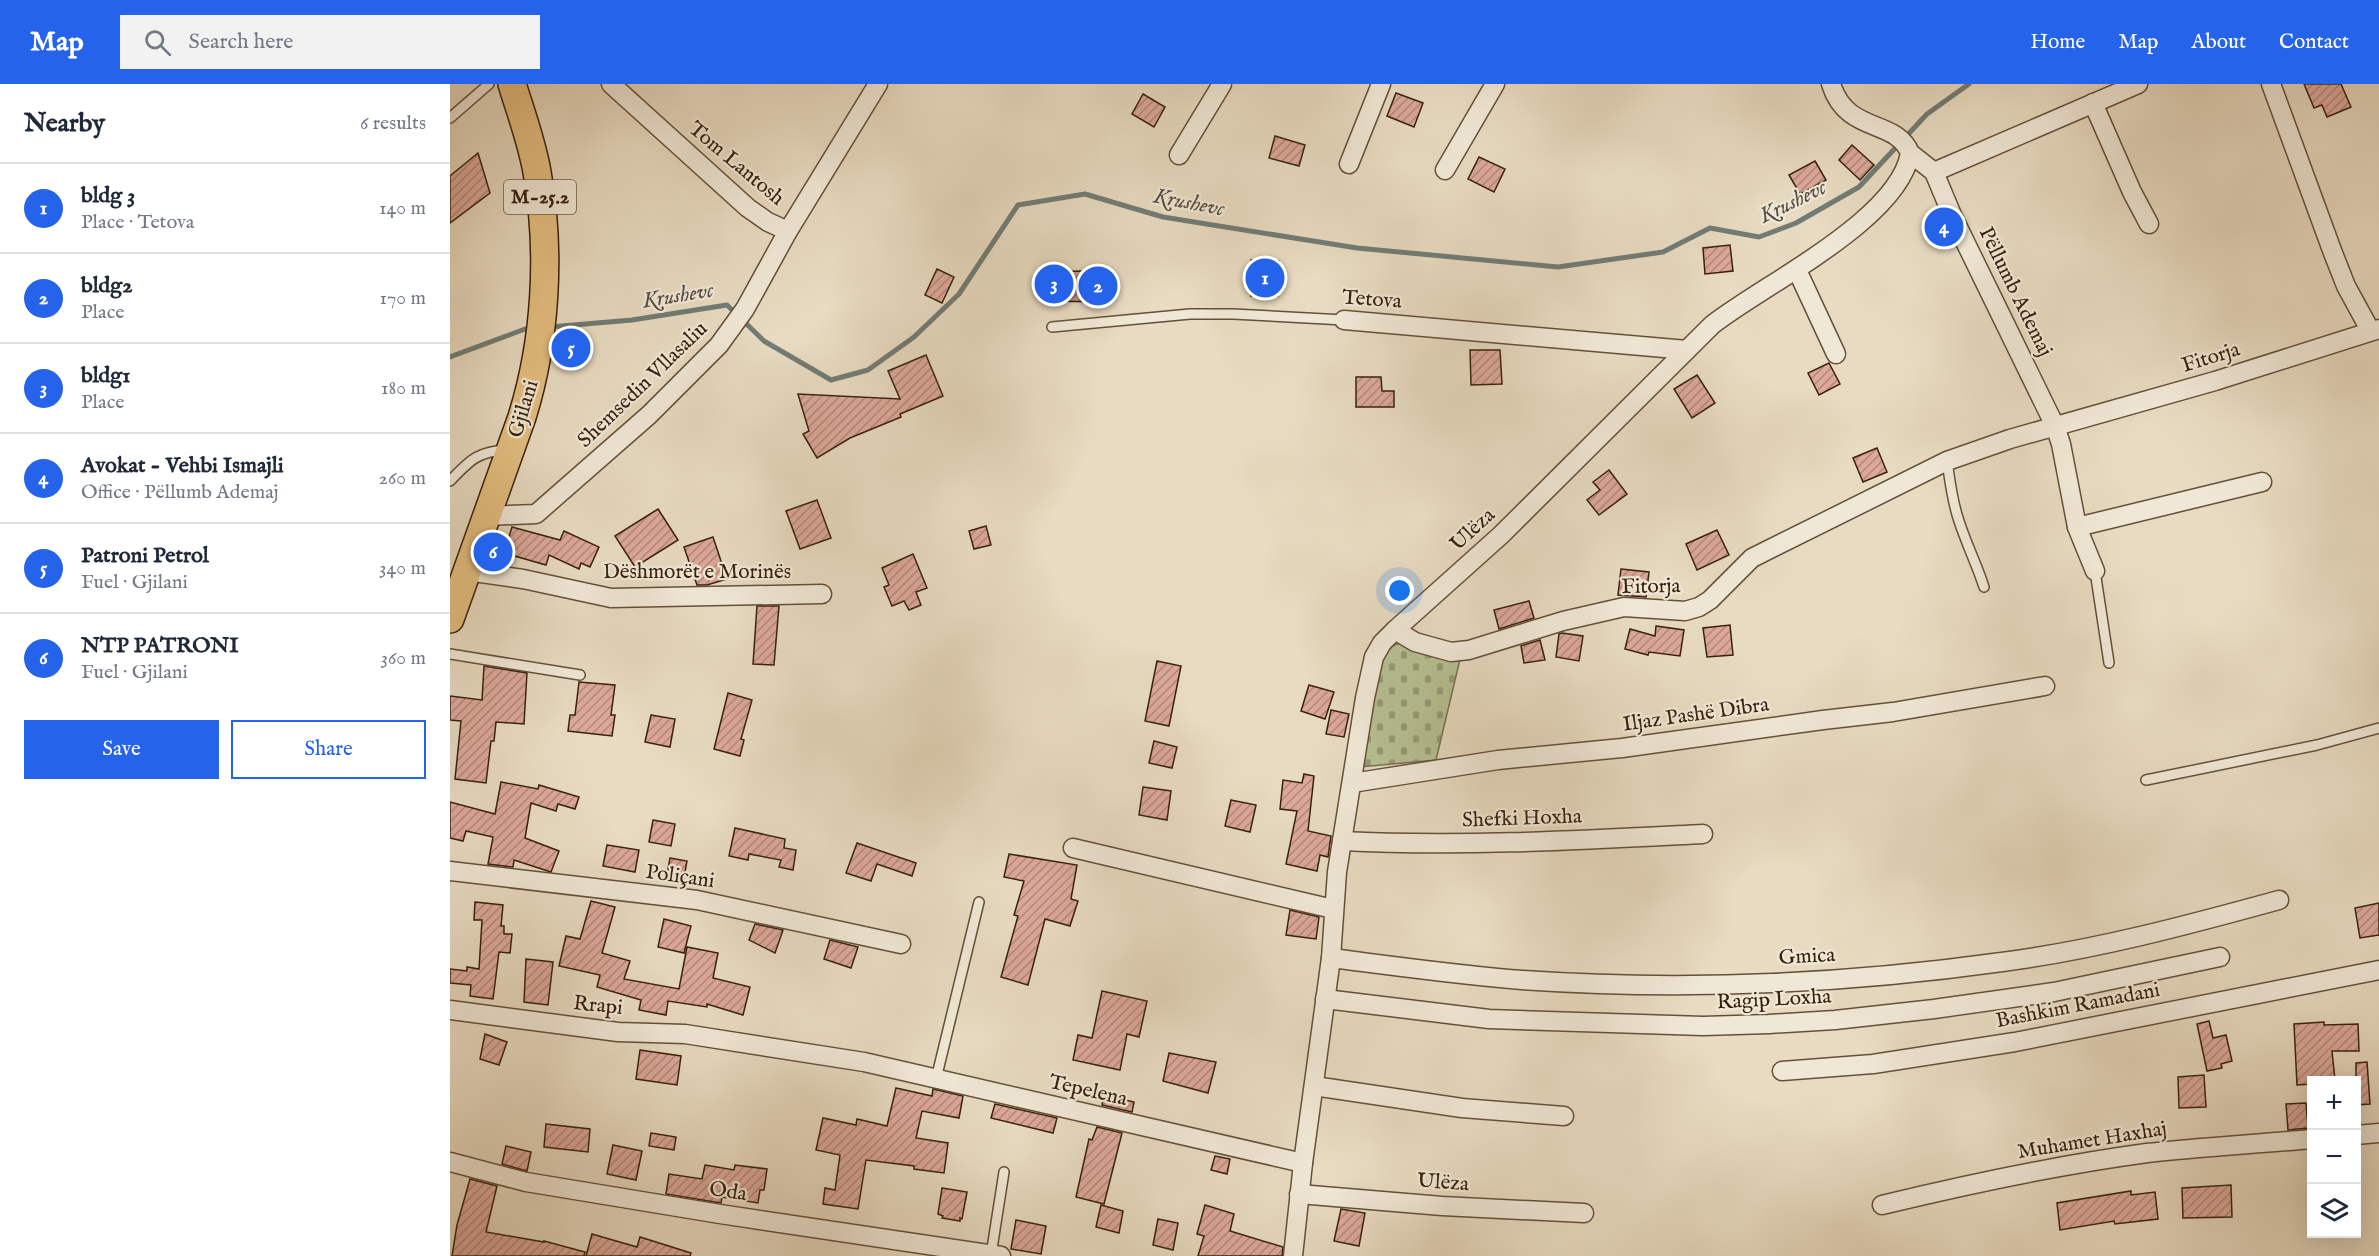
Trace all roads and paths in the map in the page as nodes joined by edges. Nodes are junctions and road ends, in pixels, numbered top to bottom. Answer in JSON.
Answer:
{"nodes":[{"id":1,"x":489,"y":84,"type":"edge"},
{"id":2,"x":512,"y":84,"type":"edge"},
{"id":3,"x":611,"y":84,"type":"edge"},
{"id":4,"x":878,"y":84,"type":"edge"},
{"id":5,"x":1222,"y":84,"type":"edge"},
{"id":6,"x":1381,"y":84,"type":"edge"},
{"id":7,"x":1495,"y":84,"type":"edge"},
{"id":8,"x":1831,"y":84,"type":"edge"},
{"id":9,"x":2138,"y":84,"type":"edge"},
{"id":10,"x":2271,"y":84,"type":"edge"},
{"id":11,"x":2093,"y":103,"type":"junction"},
{"id":12,"x":450,"y":118,"type":"edge"},
{"id":13,"x":1904,"y":144,"type":"junction"},
{"id":14,"x":1179,"y":155,"type":"dead end"},
{"id":15,"x":1349,"y":164,"type":"dead end"},
{"id":16,"x":1444,"y":170,"type":"dead end"},
{"id":17,"x":1934,"y":172,"type":"junction"},
{"id":18,"x":2149,"y":224,"type":"dead end"},
{"id":19,"x":788,"y":231,"type":"junction"},
{"id":20,"x":1797,"y":270,"type":"junction"},
{"id":21,"x":1344,"y":320,"type":"joint"},
{"id":22,"x":1052,"y":327,"type":"dead end"},
{"id":23,"x":2375,"y":329,"type":"edge"},
{"id":24,"x":1687,"y":350,"type":"junction"},
{"id":25,"x":1836,"y":354,"type":"dead end"},
{"id":26,"x":2055,"y":426,"type":"junction"},
{"id":27,"x":511,"y":450,"type":"junction"},
{"id":28,"x":1947,"y":461,"type":"junction"},
{"id":29,"x":450,"y":481,"type":"edge"},
{"id":30,"x":2262,"y":482,"type":"dead end"},
{"id":31,"x":486,"y":516,"type":"junction"},
{"id":32,"x":2077,"y":527,"type":"junction"},
{"id":33,"x":467,"y":571,"type":"junction"},
{"id":34,"x":2095,"y":571,"type":"joint"},
{"id":35,"x":1984,"y":587,"type":"dead end"},
{"id":36,"x":822,"y":594,"type":"dead end"},
{"id":37,"x":451,"y":614,"type":"edge"},
{"id":38,"x":1395,"y":630,"type":"junction"},
{"id":39,"x":450,"y":654,"type":"edge"},
{"id":40,"x":2109,"y":663,"type":"dead end"},
{"id":41,"x":580,"y":675,"type":"dead end"},
{"id":42,"x":2045,"y":686,"type":"dead end"},
{"id":43,"x":2379,"y":728,"type":"edge"},
{"id":44,"x":2146,"y":780,"type":"dead end"},
{"id":45,"x":1352,"y":783,"type":"junction"},
{"id":46,"x":1703,"y":834,"type":"dead end"},
{"id":47,"x":1342,"y":841,"type":"junction"},
{"id":48,"x":1073,"y":848,"type":"dead end"},
{"id":49,"x":450,"y":871,"type":"edge"},
{"id":50,"x":2279,"y":900,"type":"dead end"},
{"id":51,"x":979,"y":902,"type":"dead end"},
{"id":52,"x":1333,"y":909,"type":"junction"},
{"id":53,"x":901,"y":944,"type":"dead end"},
{"id":54,"x":2220,"y":957,"type":"dead end"},
{"id":55,"x":1330,"y":958,"type":"junction"},
{"id":56,"x":2379,"y":970,"type":"edge"},
{"id":57,"x":1325,"y":999,"type":"junction"},
{"id":58,"x":450,"y":1010,"type":"edge"},
{"id":59,"x":864,"y":1062,"type":"joint"},
{"id":60,"x":1782,"y":1071,"type":"dead end"},
{"id":61,"x":936,"y":1079,"type":"junction"},
{"id":62,"x":1314,"y":1086,"type":"junction"},
{"id":63,"x":1564,"y":1116,"type":"dead end"},
{"id":64,"x":2379,"y":1133,"type":"edge"},
{"id":65,"x":2361,"y":1135,"type":"edge"},
{"id":66,"x":2307,"y":1139,"type":"edge"},
{"id":67,"x":450,"y":1162,"type":"edge"},
{"id":68,"x":1303,"y":1163,"type":"junction"},
{"id":69,"x":1004,"y":1172,"type":"dead end"},
{"id":70,"x":1299,"y":1194,"type":"junction"},
{"id":71,"x":1882,"y":1205,"type":"dead end"},
{"id":72,"x":1584,"y":1213,"type":"dead end"},
{"id":73,"x":996,"y":1255,"type":"edge"},
{"id":74,"x":1293,"y":1256,"type":"edge"}],
"edges":[{"from":1,"to":12,"type":"lane"},
{"from":2,"to":27,"type":"main road","name":"Gjilani","number":"M-25.2"},
{"from":3,"to":19,"type":"street","name":"Tom Lantosh"},
{"from":4,"to":19,"type":"street","name":"Tom Lantosh"},
{"from":5,"to":14,"type":"street"},
{"from":6,"to":15,"type":"street"},
{"from":7,"to":16,"type":"street"},
{"from":8,"to":13,"type":"street"},
{"from":9,"to":11,"type":"street"},
{"from":10,"to":23,"type":"street"},
{"from":11,"to":17,"type":"street"},
{"from":11,"to":18,"type":"street"},
{"from":13,"to":17,"type":"street","name":"Pëllumb Ademaj"},
{"from":13,"to":20,"type":"street","name":"Ulëza"},
{"from":17,"to":26,"type":"street","name":"Pëllumb Ademaj"},
{"from":19,"to":31,"type":"street","name":"Shemsedin Vllasaliu"},
{"from":20,"to":24,"type":"street","name":"Ulëza"},
{"from":20,"to":25,"type":"street"},
{"from":21,"to":22,"type":"lane","name":"Tetova"},
{"from":21,"to":24,"type":"street","name":"Tetova"},
{"from":23,"to":26,"type":"street","name":"Fitorja"},
{"from":24,"to":38,"type":"street","name":"Ulëza"},
{"from":26,"to":28,"type":"street","name":"Fitorja"},
{"from":26,"to":32,"type":"street"},
{"from":27,"to":29,"type":"lane"},
{"from":27,"to":31,"type":"main road","name":"Gjilani","number":"M-25.2"},
{"from":28,"to":35,"type":"lane"},
{"from":28,"to":38,"type":"street","name":"Fitorja"},
{"from":30,"to":32,"type":"street"},
{"from":31,"to":33,"type":"main road","name":"Gjilani","number":"M-25.2"},
{"from":32,"to":34,"type":"street"},
{"from":33,"to":36,"type":"street","name":"Dëshmorët e Morinës"},
{"from":33,"to":37,"type":"main road","name":"Gjilani","number":"M-25.2"},
{"from":34,"to":40,"type":"lane"},
{"from":38,"to":45,"type":"street","name":"Ulëza"},
{"from":39,"to":41,"type":"lane"},
{"from":42,"to":45,"type":"street","name":"Iljaz Pashë Dibra"},
{"from":43,"to":44,"type":"lane"},
{"from":45,"to":47,"type":"street","name":"Ulëza"},
{"from":46,"to":47,"type":"street","name":"Shefki Hoxha"},
{"from":47,"to":52,"type":"street","name":"Ulëza"},
{"from":48,"to":52,"type":"street"},
{"from":49,"to":53,"type":"street","name":"Poliçani"},
{"from":50,"to":55,"type":"street","name":"Gmica"},
{"from":51,"to":61,"type":"lane"},
{"from":52,"to":55,"type":"street","name":"Ulëza"},
{"from":54,"to":57,"type":"street","name":"Ragip Loxha"},
{"from":55,"to":57,"type":"street","name":"Ulëza"},
{"from":56,"to":60,"type":"street","name":"Bashkim Ramadani"},
{"from":57,"to":62,"type":"street","name":"Ulëza"},
{"from":58,"to":59,"type":"street","name":"Rrapi"},
{"from":59,"to":61,"type":"street","name":"Tepelena"},
{"from":61,"to":68,"type":"street","name":"Tepelena"},
{"from":62,"to":63,"type":"street"},
{"from":62,"to":68,"type":"street","name":"Ulëza"},
{"from":64,"to":65,"type":"street"},
{"from":66,"to":71,"type":"street","name":"Muhamet Haxhaj"},
{"from":67,"to":73,"type":"street","name":"Oda"},
{"from":68,"to":70,"type":"street","name":"Ulëza"},
{"from":69,"to":73,"type":"lane"},
{"from":70,"to":72,"type":"street","name":"Ulëza"},
{"from":70,"to":74,"type":"street","name":"Ulëza"}]}
